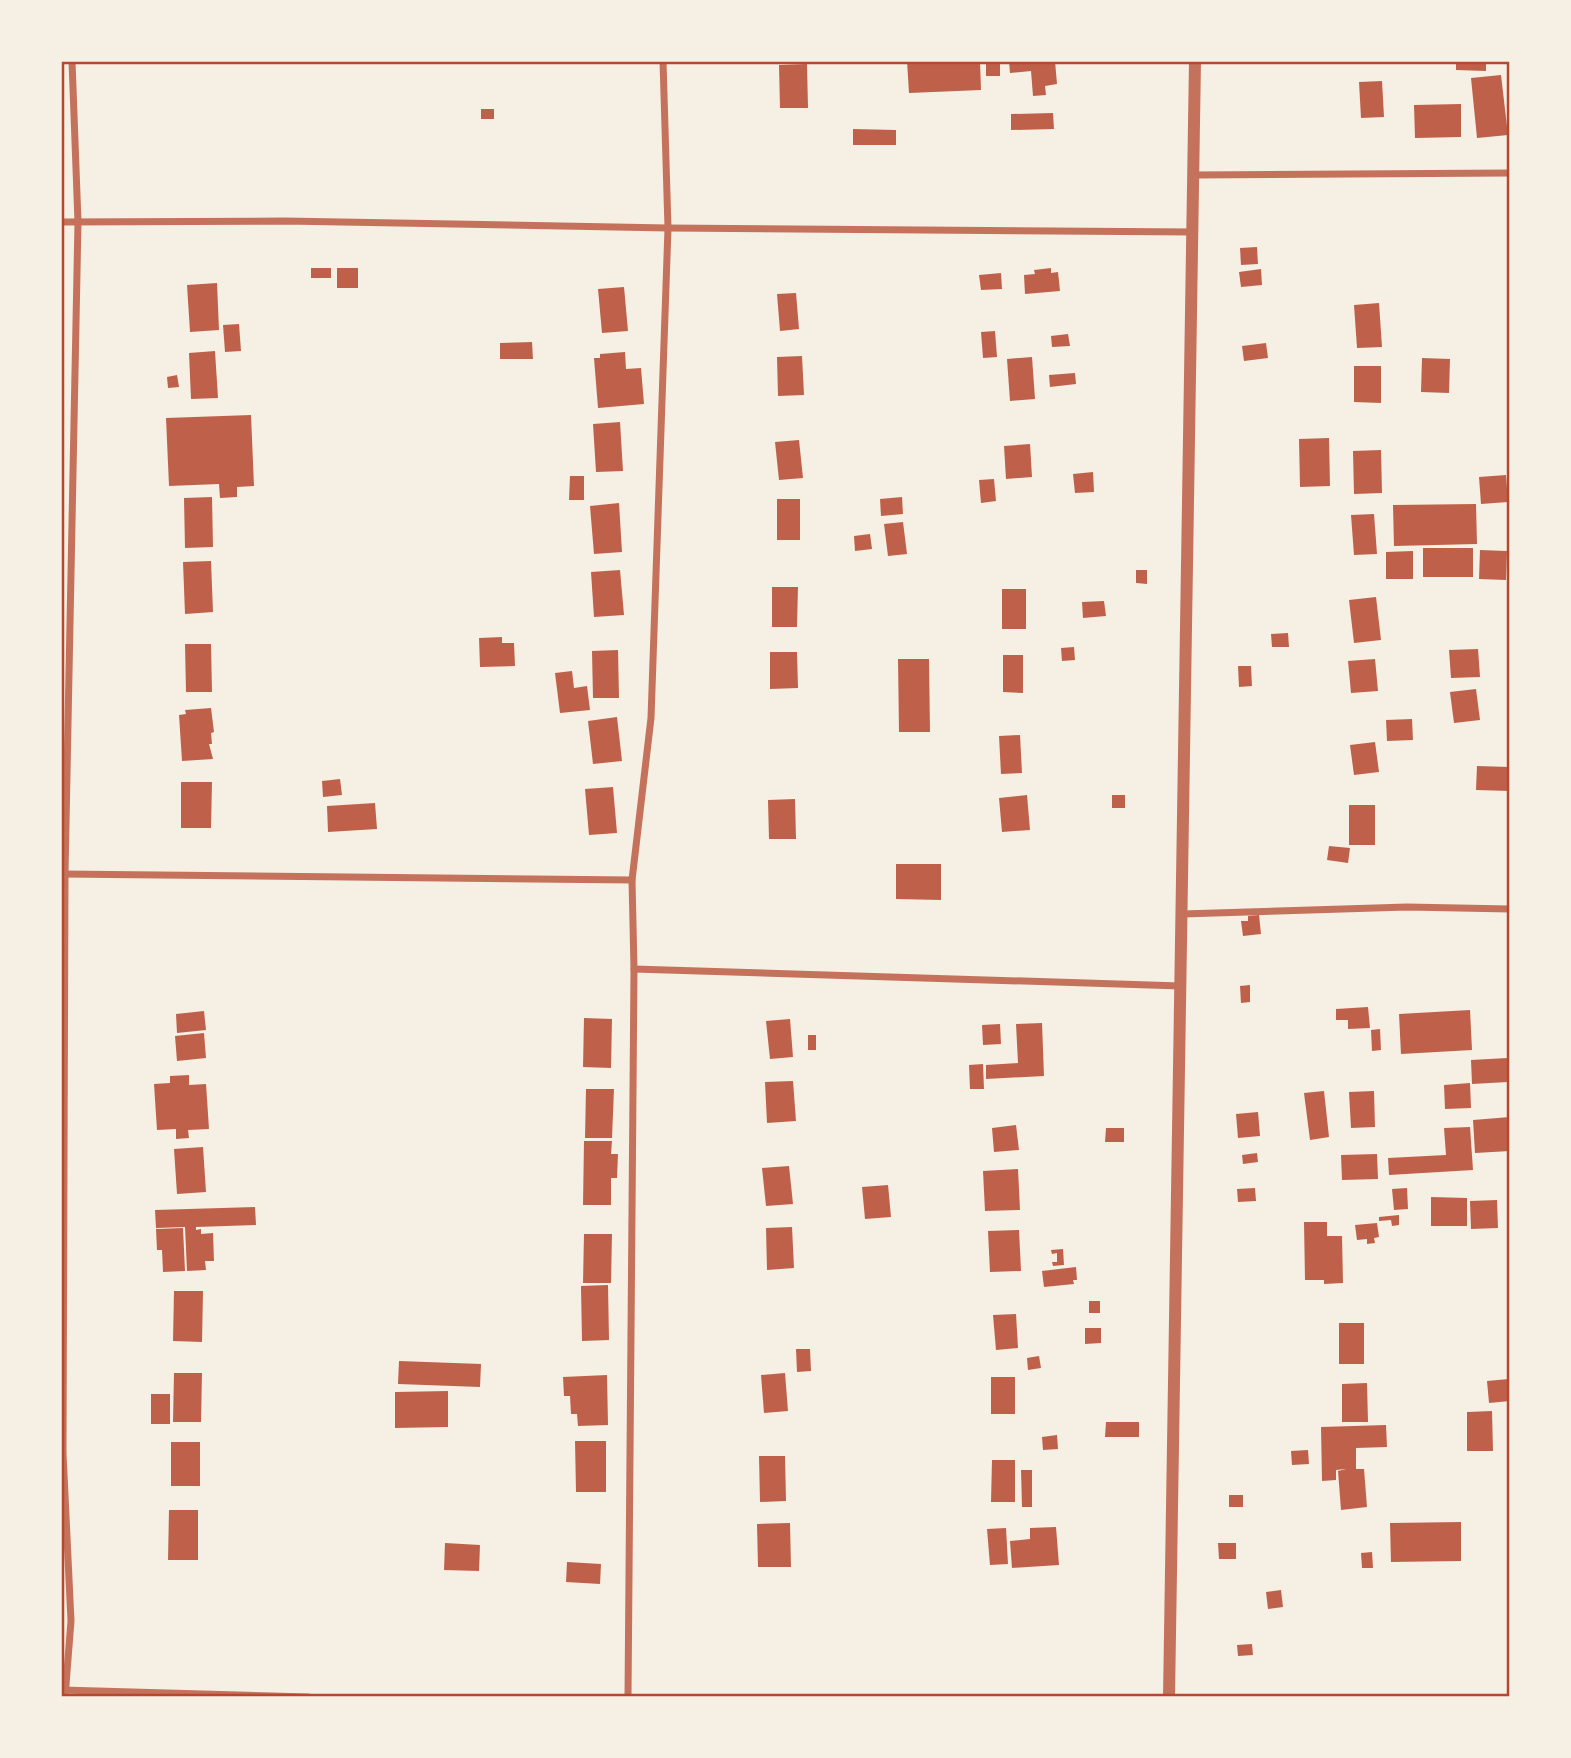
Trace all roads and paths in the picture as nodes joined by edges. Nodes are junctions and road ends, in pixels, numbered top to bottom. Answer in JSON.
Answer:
{"nodes":[{"id":1,"x":72,"y":61,"type":"edge"},
{"id":2,"x":663,"y":61,"type":"edge"},
{"id":3,"x":1195,"y":61,"type":"edge"},
{"id":4,"x":1510,"y":173,"type":"edge"},
{"id":5,"x":1194,"y":176,"type":"junction"},
{"id":6,"x":61,"y":222,"type":"edge"},
{"id":7,"x":78,"y":222,"type":"junction"},
{"id":8,"x":668,"y":228,"type":"junction"},
{"id":9,"x":1193,"y":233,"type":"junction"},
{"id":10,"x":63,"y":874,"type":"edge"},
{"id":11,"x":632,"y":880,"type":"junction"},
{"id":12,"x":1510,"y":909,"type":"edge"},
{"id":13,"x":1182,"y":914,"type":"junction"},
{"id":14,"x":634,"y":969,"type":"junction"},
{"id":15,"x":1181,"y":985,"type":"junction"},
{"id":16,"x":64,"y":1692,"type":"edge"},
{"id":17,"x":308,"y":1697,"type":"edge"},
{"id":18,"x":628,"y":1697,"type":"edge"},
{"id":19,"x":1169,"y":1697,"type":"edge"}],
"edges":[{"from":1,"to":7,"type":"street"},
{"from":2,"to":8,"type":"street"},
{"from":3,"to":5,"type":"street"},
{"from":4,"to":5,"type":"street"},
{"from":5,"to":9,"type":"street"},
{"from":6,"to":7,"type":"street"},
{"from":7,"to":8,"type":"street"},
{"from":7,"to":10,"type":"street"},
{"from":8,"to":9,"type":"street"},
{"from":8,"to":11,"type":"street"},
{"from":9,"to":13,"type":"street"},
{"from":10,"to":11,"type":"street"},
{"from":10,"to":16,"type":"street"},
{"from":11,"to":14,"type":"street"},
{"from":12,"to":13,"type":"street"},
{"from":13,"to":15,"type":"street"},
{"from":14,"to":15,"type":"street"},
{"from":14,"to":18,"type":"street"},
{"from":15,"to":19,"type":"street"},
{"from":16,"to":17,"type":"street"}]}
